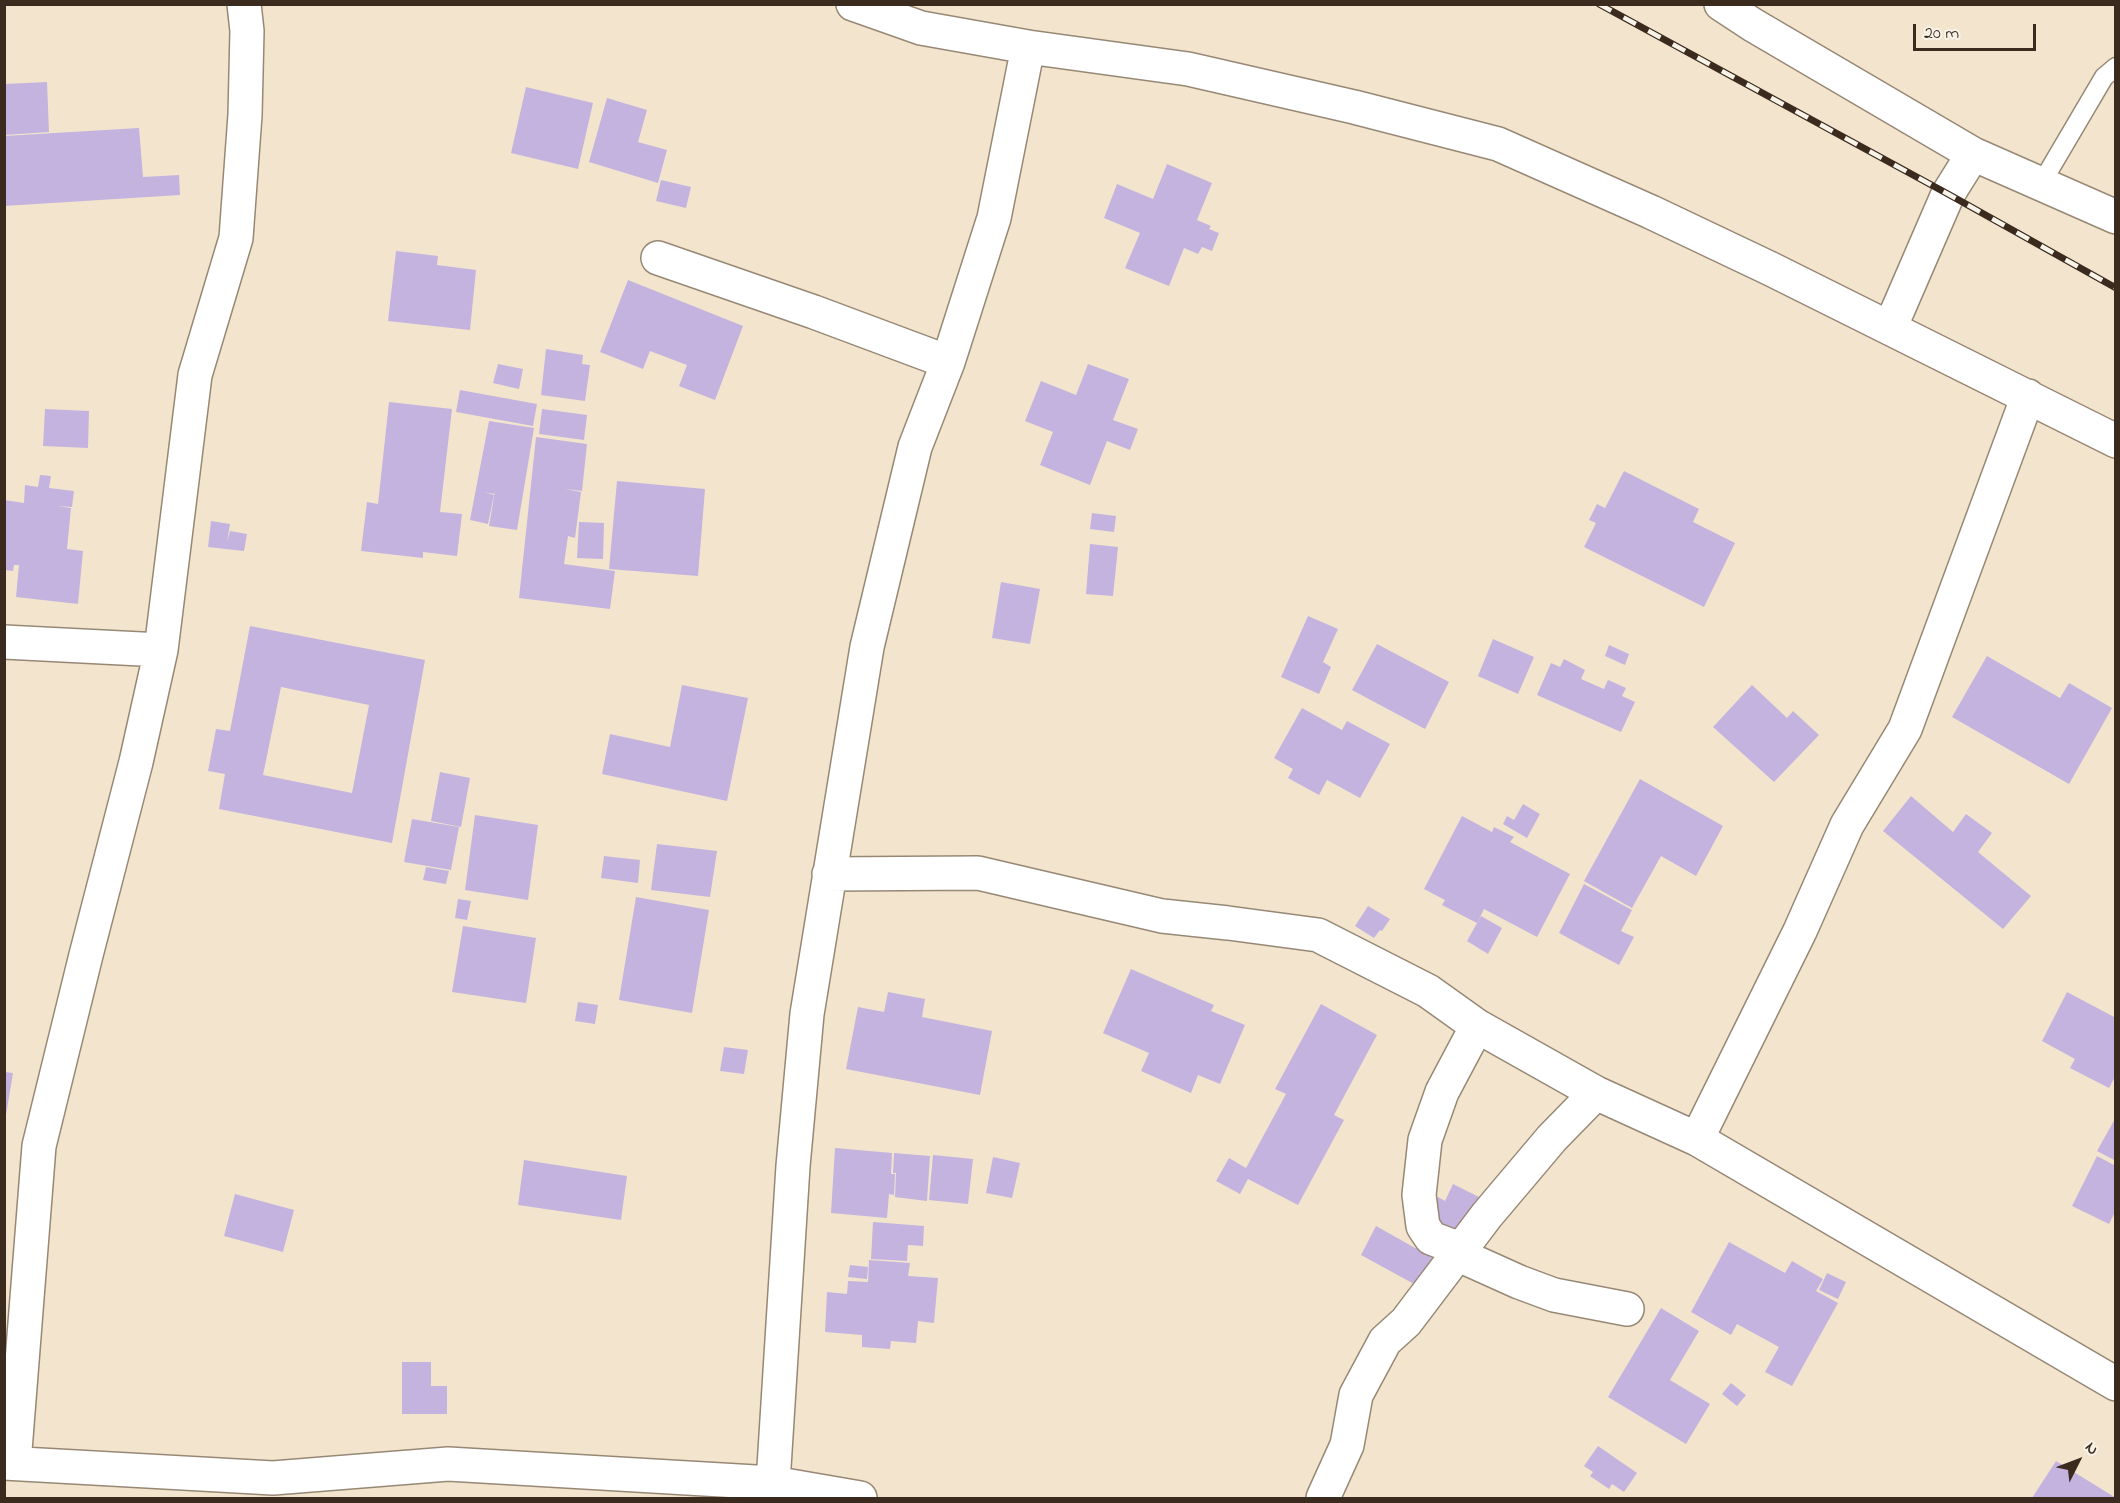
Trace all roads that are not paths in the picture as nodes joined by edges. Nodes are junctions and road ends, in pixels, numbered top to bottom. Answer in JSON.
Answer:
{"nodes":[{"id":1,"x":244,"y":4,"type":"edge"},
{"id":2,"x":853,"y":4,"type":"edge"},
{"id":3,"x":1721,"y":4,"type":"edge"},
{"id":4,"x":1028,"y":46,"type":"junction"},
{"id":5,"x":2115,"y":67,"type":"edge"},
{"id":6,"x":1973,"y":154,"type":"junction"},
{"id":7,"x":2041,"y":184,"type":"junction"},
{"id":8,"x":2115,"y":217,"type":"edge"},
{"id":9,"x":658,"y":258,"type":"dead end"},
{"id":10,"x":1890,"y":328,"type":"junction"},
{"id":11,"x":948,"y":362,"type":"junction"},
{"id":12,"x":2028,"y":396,"type":"junction"},
{"id":13,"x":2115,"y":441,"type":"edge"},
{"id":14,"x":4,"y":642,"type":"edge"},
{"id":15,"x":161,"y":651,"type":"junction"},
{"id":16,"x":829,"y":874,"type":"junction"},
{"id":17,"x":1477,"y":1026,"type":"junction"},
{"id":18,"x":1596,"y":1092,"type":"junction"},
{"id":19,"x":1697,"y":1139,"type":"junction"},
{"id":20,"x":1459,"y":1255,"type":"junction"},
{"id":21,"x":1628,"y":1309,"type":"dead end"},
{"id":22,"x":2115,"y":1384,"type":"edge"},
{"id":23,"x":9,"y":1463,"type":"edge"},
{"id":24,"x":773,"y":1483,"type":"junction"},
{"id":25,"x":860,"y":1498,"type":"edge"},
{"id":26,"x":1323,"y":1498,"type":"edge"}],
"edges":[{"from":1,"to":15,"type":"street"},
{"from":2,"to":4,"type":"street"},
{"from":3,"to":6,"type":"street"},
{"from":4,"to":10,"type":"street"},
{"from":4,"to":11,"type":"street"},
{"from":5,"to":7,"type":"lane"},
{"from":6,"to":7,"type":"street"},
{"from":6,"to":10,"type":"street"},
{"from":7,"to":8,"type":"street"},
{"from":9,"to":11,"type":"street"},
{"from":10,"to":12,"type":"street"},
{"from":11,"to":16,"type":"street"},
{"from":12,"to":13,"type":"street"},
{"from":12,"to":19,"type":"street"},
{"from":14,"to":15,"type":"street"},
{"from":15,"to":23,"type":"street"},
{"from":16,"to":17,"type":"street"},
{"from":16,"to":24,"type":"street"},
{"from":17,"to":18,"type":"street"},
{"from":17,"to":20,"type":"street"},
{"from":18,"to":19,"type":"street"},
{"from":18,"to":20,"type":"street"},
{"from":19,"to":22,"type":"street"},
{"from":20,"to":21,"type":"street"},
{"from":20,"to":26,"type":"street"},
{"from":23,"to":24,"type":"street"},
{"from":24,"to":25,"type":"street"}]}
